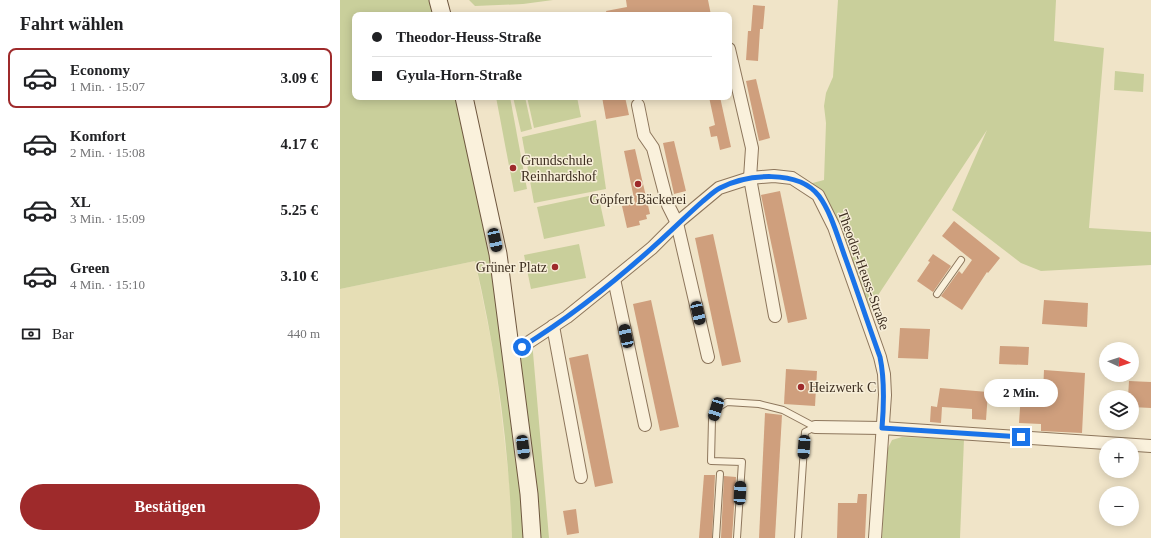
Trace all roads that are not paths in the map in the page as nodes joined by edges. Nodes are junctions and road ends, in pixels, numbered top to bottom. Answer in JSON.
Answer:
{"nodes":[{"id":1,"x":732,"y":62,"type":"edge"},
{"id":2,"x":465,"y":100,"type":"edge"},
{"id":3,"x":638,"y":105,"type":"dead end"},
{"id":4,"x":750,"y":178,"type":"junction"},
{"id":5,"x":678,"y":223,"type":"junction"},
{"id":6,"x":961,"y":260,"type":"dead end"},
{"id":7,"x":614,"y":279,"type":"junction"},
{"id":8,"x":937,"y":294,"type":"dead end"},
{"id":9,"x":775,"y":316,"type":"dead end"},
{"id":10,"x":553,"y":326,"type":"junction"},
{"id":11,"x":511,"y":354,"type":"junction"},
{"id":12,"x":708,"y":357,"type":"dead end"},
{"id":13,"x":645,"y":425,"type":"dead end"},
{"id":14,"x":815,"y":426,"type":"junction"},
{"id":15,"x":882,"y":428,"type":"junction"},
{"id":16,"x":1151,"y":446,"type":"edge"},
{"id":17,"x":720,"y":474,"type":"dead end"},
{"id":18,"x":581,"y":477,"type":"dead end"},
{"id":19,"x":532,"y":538,"type":"edge"},
{"id":20,"x":716,"y":538,"type":"edge"},
{"id":21,"x":737,"y":538,"type":"edge"},
{"id":22,"x":798,"y":538,"type":"edge"},
{"id":23,"x":875,"y":538,"type":"edge"}],
"edges":[{"from":1,"to":4,"type":"street"},
{"from":2,"to":11,"type":"main road"},
{"from":3,"to":5,"type":"street"},
{"from":4,"to":5,"type":"street","name":"Theodor-Heuss-Straße"},
{"from":4,"to":9,"type":"street"},
{"from":4,"to":15,"type":"street","name":"Theodor-Heuss-Straße"},
{"from":5,"to":7,"type":"street","name":"Theodor-Heuss-Straße"},
{"from":5,"to":12,"type":"street"},
{"from":6,"to":8,"type":"lane"},
{"from":7,"to":10,"type":"street","name":"Theodor-Heuss-Straße"},
{"from":7,"to":13,"type":"street"},
{"from":10,"to":11,"type":"street","name":"Theodor-Heuss-Straße"},
{"from":10,"to":18,"type":"street"},
{"from":11,"to":19,"type":"main road"},
{"from":14,"to":15,"type":"street"},
{"from":14,"to":21,"type":"lane"},
{"from":14,"to":22,"type":"lane"},
{"from":15,"to":16,"type":"street"},
{"from":15,"to":23,"type":"street","name":"Theodor-Heuss-Straße"},
{"from":17,"to":20,"type":"lane"}]}
